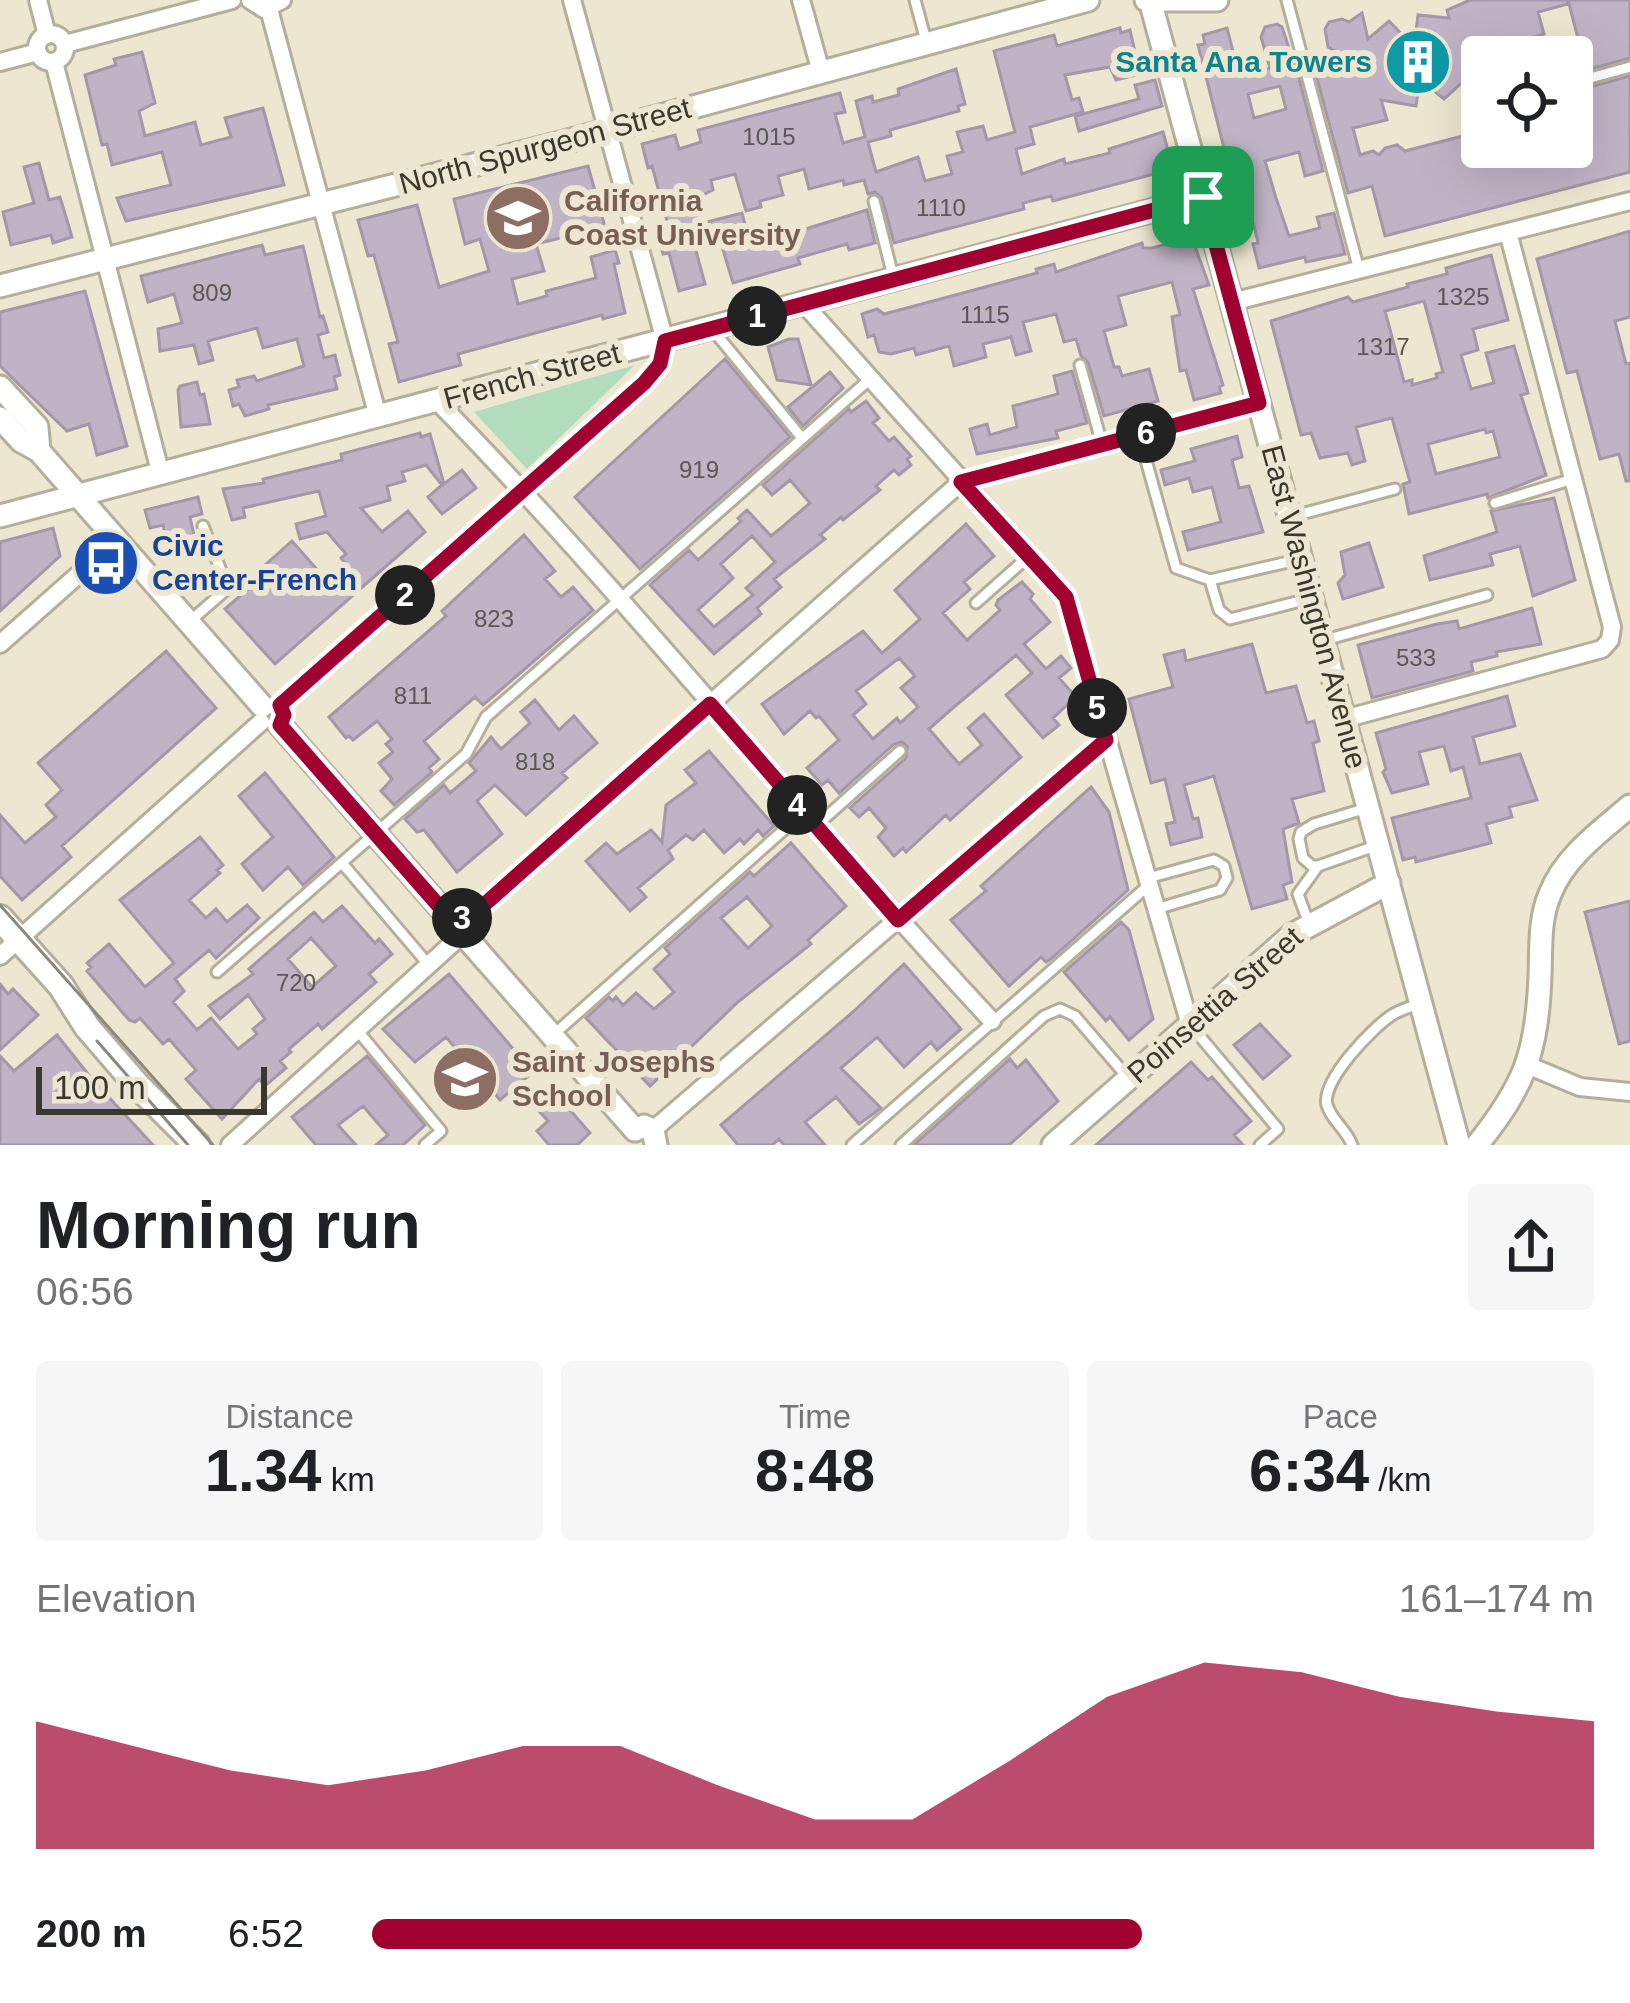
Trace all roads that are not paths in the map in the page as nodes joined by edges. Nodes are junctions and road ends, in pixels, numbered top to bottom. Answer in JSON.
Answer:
{"nodes":[{"id":1,"x":38,"y":0,"type":"edge"},
{"id":2,"x":232,"y":0,"type":"edge"},
{"id":3,"x":250,"y":0,"type":"edge"},
{"id":4,"x":572,"y":0,"type":"edge"},
{"id":5,"x":802,"y":0,"type":"edge"},
{"id":6,"x":915,"y":0,"type":"edge"},
{"id":7,"x":1088,"y":0,"type":"edge"},
{"id":8,"x":1149,"y":0,"type":"edge"},
{"id":9,"x":1217,"y":0,"type":"edge"},
{"id":10,"x":1287,"y":0,"type":"edge"},
{"id":11,"x":276,"y":4,"type":"edge"},
{"id":12,"x":1028,"y":8,"type":"edge"},
{"id":13,"x":43,"y":43,"type":"junction"},
{"id":14,"x":65,"y":44,"type":"junction"},
{"id":15,"x":927,"y":44,"type":"junction"},
{"id":16,"x":0,"y":62,"type":"edge"},
{"id":17,"x":55,"y":62,"type":"junction"},
{"id":18,"x":1630,"y":67,"type":"edge"},
{"id":19,"x":821,"y":72,"type":"junction"},
{"id":20,"x":1593,"y":77,"type":"edge"},
{"id":21,"x":608,"y":130,"type":"junction"},
{"id":22,"x":1203,"y":197,"type":"junction"},
{"id":23,"x":874,"y":201,"type":"dead end"},
{"id":24,"x":1630,"y":201,"type":"edge"},
{"id":25,"x":321,"y":205,"type":"junction"},
{"id":26,"x":1508,"y":232,"type":"junction"},
{"id":27,"x":104,"y":260,"type":"junction"},
{"id":28,"x":1359,"y":270,"type":"junction"},
{"id":29,"x":895,"y":280,"type":"junction"},
{"id":30,"x":0,"y":286,"type":"edge"},
{"id":31,"x":1232,"y":302,"type":"junction"},
{"id":32,"x":804,"y":304,"type":"junction"},
{"id":33,"x":712,"y":328,"type":"junction"},
{"id":34,"x":665,"y":341,"type":"junction"},
{"id":35,"x":1080,"y":365,"type":"dead end"},
{"id":36,"x":870,"y":379,"type":"junction"},
{"id":37,"x":0,"y":386,"type":"edge"},
{"id":38,"x":438,"y":402,"type":"junction"},
{"id":39,"x":1259,"y":403,"type":"junction"},
{"id":40,"x":378,"y":417,"type":"junction"},
{"id":41,"x":0,"y":418,"type":"edge"},
{"id":42,"x":1139,"y":435,"type":"junction"},
{"id":43,"x":802,"y":438,"type":"junction"},
{"id":44,"x":1102,"y":445,"type":"junction"},
{"id":45,"x":39,"y":451,"type":"junction"},
{"id":46,"x":161,"y":476,"type":"junction"},
{"id":47,"x":1573,"y":479,"type":"junction"},
{"id":48,"x":961,"y":482,"type":"junction"},
{"id":49,"x":1395,"y":489,"type":"dead end"},
{"id":50,"x":523,"y":490,"type":"junction"},
{"id":51,"x":79,"y":496,"type":"junction"},
{"id":52,"x":1495,"y":503,"type":"dead end"},
{"id":53,"x":0,"y":516,"type":"edge"},
{"id":54,"x":1290,"y":517,"type":"junction"},
{"id":55,"x":203,"y":526,"type":"dead end"},
{"id":56,"x":1029,"y":556,"type":"junction"},
{"id":57,"x":1301,"y":559,"type":"junction"},
{"id":58,"x":87,"y":567,"type":"dead end"},
{"id":59,"x":1210,"y":580,"type":"junction"},
{"id":60,"x":1487,"y":595,"type":"dead end"},
{"id":61,"x":1312,"y":598,"type":"junction"},
{"id":62,"x":617,"y":599,"type":"junction"},
{"id":63,"x":976,"y":603,"type":"dead end"},
{"id":64,"x":189,"y":622,"type":"junction"},
{"id":65,"x":1323,"y":640,"type":"junction"},
{"id":66,"x":0,"y":644,"type":"edge"},
{"id":67,"x":710,"y":704,"type":"junction"},
{"id":68,"x":271,"y":714,"type":"junction"},
{"id":69,"x":1344,"y":719,"type":"junction"},
{"id":70,"x":1106,"y":740,"type":"junction"},
{"id":71,"x":900,"y":751,"type":"dead end"},
{"id":72,"x":1630,"y":806,"type":"edge"},
{"id":73,"x":1368,"y":808,"type":"junction"},
{"id":74,"x":810,"y":819,"type":"junction"},
{"id":75,"x":375,"y":834,"type":"junction"},
{"id":76,"x":1378,"y":845,"type":"junction"},
{"id":77,"x":342,"y":863,"type":"junction"},
{"id":78,"x":1318,"y":866,"type":"junction"},
{"id":79,"x":1148,"y":881,"type":"junction"},
{"id":80,"x":1388,"y":884,"type":"junction"},
{"id":81,"x":1156,"y":909,"type":"junction"},
{"id":82,"x":0,"y":918,"type":"edge"},
{"id":83,"x":898,"y":920,"type":"junction"},
{"id":84,"x":1309,"y":924,"type":"junction"},
{"id":85,"x":461,"y":931,"type":"junction"},
{"id":86,"x":9,"y":947,"type":"edge"},
{"id":87,"x":429,"y":964,"type":"junction"},
{"id":88,"x":217,"y":972,"type":"dead end"},
{"id":89,"x":1421,"y":1004,"type":"junction"},
{"id":90,"x":992,"y":1021,"type":"junction"},
{"id":91,"x":1190,"y":1025,"type":"junction"},
{"id":92,"x":357,"y":1030,"type":"junction"},
{"id":93,"x":552,"y":1036,"type":"junction"},
{"id":94,"x":1527,"y":1065,"type":"junction"},
{"id":95,"x":1129,"y":1079,"type":"junction"},
{"id":96,"x":1630,"y":1092,"type":"edge"},
{"id":97,"x":644,"y":1137,"type":"edge"},
{"id":98,"x":197,"y":1145,"type":"edge"},
{"id":99,"x":230,"y":1145,"type":"edge"},
{"id":100,"x":425,"y":1145,"type":"edge"},
{"id":101,"x":852,"y":1145,"type":"edge"},
{"id":102,"x":901,"y":1145,"type":"edge"},
{"id":103,"x":1053,"y":1145,"type":"edge"},
{"id":104,"x":1260,"y":1145,"type":"edge"},
{"id":105,"x":1352,"y":1145,"type":"edge"},
{"id":106,"x":1459,"y":1145,"type":"edge"},
{"id":107,"x":1477,"y":1145,"type":"edge"}],
"edges":[{"from":1,"to":13,"type":"street"},
{"from":2,"to":14,"type":"street"},
{"from":3,"to":11,"type":"street"},
{"from":4,"to":21,"type":"street"},
{"from":5,"to":19,"type":"street"},
{"from":6,"to":15,"type":"lane"},
{"from":7,"to":12,"type":"street","name":"North Spurgeon Street"},
{"from":8,"to":9,"type":"street"},
{"from":8,"to":22,"type":"street","name":"East Washington Avenue"},
{"from":10,"to":28,"type":"lane"},
{"from":11,"to":25,"type":"street"},
{"from":12,"to":15,"type":"street","name":"North Spurgeon Street"},
{"from":13,"to":14,"type":"street"},
{"from":13,"to":16,"type":"street"},
{"from":13,"to":17,"type":"street"},
{"from":14,"to":17,"type":"street"},
{"from":15,"to":19,"type":"street","name":"North Spurgeon Street"},
{"from":17,"to":27,"type":"street"},
{"from":18,"to":20,"type":"lane"},
{"from":19,"to":21,"type":"street","name":"North Spurgeon Street"},
{"from":21,"to":25,"type":"street","name":"North Spurgeon Street"},
{"from":21,"to":34,"type":"street"},
{"from":22,"to":29,"type":"street","name":"French Street"},
{"from":22,"to":31,"type":"street","name":"East Washington Avenue"},
{"from":23,"to":29,"type":"lane"},
{"from":24,"to":26,"type":"street"},
{"from":25,"to":27,"type":"street","name":"North Spurgeon Street"},
{"from":25,"to":40,"type":"street"},
{"from":26,"to":28,"type":"street"},
{"from":26,"to":47,"type":"street"},
{"from":27,"to":30,"type":"street","name":"North Spurgeon Street"},
{"from":27,"to":46,"type":"street"},
{"from":28,"to":31,"type":"street"},
{"from":29,"to":32,"type":"street","name":"French Street"},
{"from":31,"to":39,"type":"street","name":"East Washington Avenue"},
{"from":32,"to":33,"type":"street","name":"French Street"},
{"from":32,"to":36,"type":"street"},
{"from":33,"to":34,"type":"street","name":"French Street"},
{"from":33,"to":43,"type":"lane"},
{"from":34,"to":38,"type":"street","name":"French Street"},
{"from":34,"to":50,"type":"street"},
{"from":35,"to":44,"type":"lane"},
{"from":36,"to":43,"type":"lane"},
{"from":36,"to":48,"type":"street"},
{"from":37,"to":45,"type":"street"},
{"from":38,"to":40,"type":"street","name":"French Street"},
{"from":38,"to":50,"type":"street"},
{"from":39,"to":42,"type":"street"},
{"from":39,"to":54,"type":"street","name":"East Washington Avenue"},
{"from":40,"to":46,"type":"street","name":"French Street"},
{"from":41,"to":45,"type":"street"},
{"from":42,"to":44,"type":"street"},
{"from":42,"to":59,"type":"lane"},
{"from":43,"to":62,"type":"lane"},
{"from":44,"to":48,"type":"street"},
{"from":45,"to":51,"type":"street"},
{"from":46,"to":51,"type":"street","name":"French Street"},
{"from":47,"to":52,"type":"lane"},
{"from":47,"to":69,"type":"street"},
{"from":48,"to":56,"type":"street"},
{"from":48,"to":67,"type":"street"},
{"from":49,"to":54,"type":"lane"},
{"from":50,"to":62,"type":"street"},
{"from":50,"to":68,"type":"street"},
{"from":51,"to":53,"type":"street","name":"French Street"},
{"from":51,"to":64,"type":"street"},
{"from":54,"to":57,"type":"street","name":"East Washington Avenue"},
{"from":55,"to":64,"type":"lane"},
{"from":56,"to":63,"type":"lane"},
{"from":56,"to":70,"type":"street"},
{"from":57,"to":59,"type":"lane"},
{"from":57,"to":61,"type":"street","name":"East Washington Avenue"},
{"from":58,"to":66,"type":"street"},
{"from":59,"to":61,"type":"lane"},
{"from":60,"to":65,"type":"lane"},
{"from":61,"to":65,"type":"street","name":"East Washington Avenue"},
{"from":62,"to":67,"type":"street"},
{"from":62,"to":75,"type":"lane"},
{"from":64,"to":68,"type":"street"},
{"from":65,"to":69,"type":"street","name":"East Washington Avenue"},
{"from":67,"to":74,"type":"street"},
{"from":67,"to":85,"type":"street"},
{"from":68,"to":75,"type":"street"},
{"from":68,"to":86,"type":"street"},
{"from":69,"to":73,"type":"street","name":"East Washington Avenue"},
{"from":70,"to":79,"type":"street"},
{"from":70,"to":83,"type":"street"},
{"from":71,"to":74,"type":"lane"},
{"from":72,"to":94,"type":"street"},
{"from":73,"to":76,"type":"street","name":"East Washington Avenue"},
{"from":73,"to":78,"type":"lane"},
{"from":74,"to":83,"type":"street"},
{"from":74,"to":93,"type":"lane"},
{"from":75,"to":77,"type":"lane"},
{"from":75,"to":85,"type":"street"},
{"from":76,"to":78,"type":"lane"},
{"from":76,"to":80,"type":"street","name":"East Washington Avenue"},
{"from":77,"to":87,"type":"lane"},
{"from":77,"to":88,"type":"lane"},
{"from":78,"to":84,"type":"lane"},
{"from":79,"to":81,"type":"street"},
{"from":79,"to":81,"type":"lane"},
{"from":79,"to":90,"type":"lane"},
{"from":80,"to":84,"type":"street","name":"Poinsettia Street"},
{"from":80,"to":89,"type":"street","name":"East Washington Avenue"},
{"from":81,"to":91,"type":"street"},
{"from":82,"to":86,"type":"main road"},
{"from":83,"to":90,"type":"street"},
{"from":83,"to":97,"type":"street"},
{"from":84,"to":91,"type":"street","name":"Poinsettia Street"},
{"from":85,"to":87,"type":"street"},
{"from":85,"to":93,"type":"street"},
{"from":86,"to":98,"type":"main road"},
{"from":87,"to":92,"type":"street"},
{"from":89,"to":105,"type":"lane"},
{"from":89,"to":106,"type":"street","name":"East Washington Avenue"},
{"from":90,"to":101,"type":"lane"},
{"from":91,"to":95,"type":"street","name":"Poinsettia Street"},
{"from":91,"to":104,"type":"lane"},
{"from":92,"to":99,"type":"street"},
{"from":92,"to":100,"type":"lane"},
{"from":93,"to":97,"type":"street"},
{"from":94,"to":96,"type":"street"},
{"from":94,"to":107,"type":"street"},
{"from":95,"to":102,"type":"lane"},
{"from":95,"to":103,"type":"street","name":"Poinsettia Street"}]}
